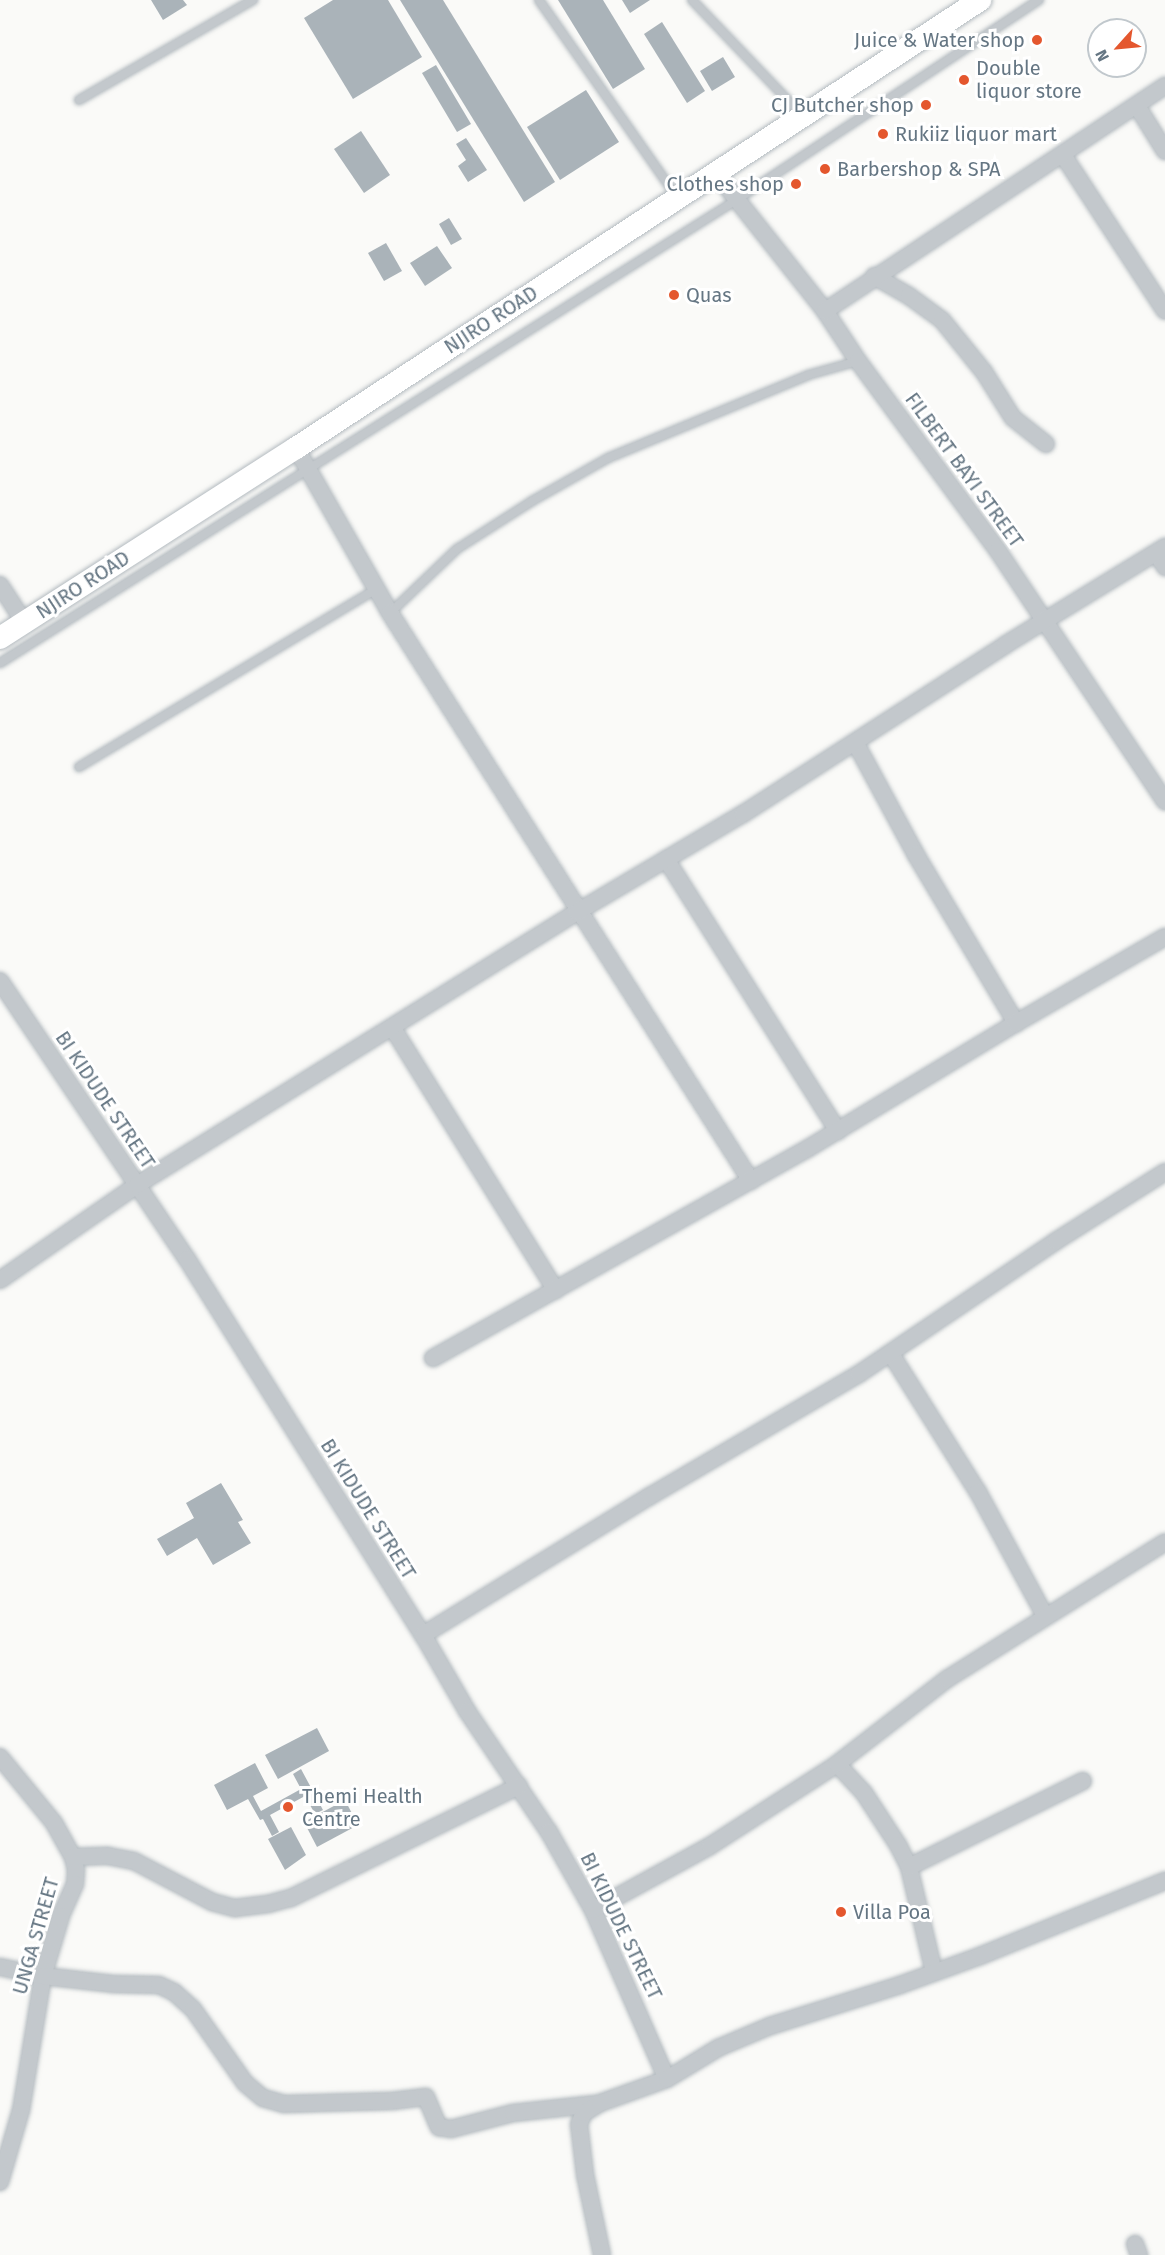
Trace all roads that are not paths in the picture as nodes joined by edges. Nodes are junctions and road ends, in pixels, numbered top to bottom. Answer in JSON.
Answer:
{"nodes":[{"id":1,"x":253,"y":0,"type":"edge"},
{"id":2,"x":539,"y":0,"type":"edge"},
{"id":3,"x":692,"y":0,"type":"edge"},
{"id":4,"x":980,"y":0,"type":"edge"},
{"id":5,"x":1039,"y":0,"type":"edge"},
{"id":6,"x":1165,"y":86,"type":"edge"},
{"id":7,"x":79,"y":100,"type":"dead end"},
{"id":8,"x":1137,"y":106,"type":"junction"},
{"id":9,"x":802,"y":115,"type":"junction"},
{"id":10,"x":1165,"y":151,"type":"edge"},
{"id":11,"x":1063,"y":155,"type":"junction"},
{"id":12,"x":715,"y":172,"type":"junction"},
{"id":13,"x":678,"y":197,"type":"junction"},
{"id":14,"x":738,"y":199,"type":"junction"},
{"id":15,"x":874,"y":276,"type":"junction"},
{"id":16,"x":1165,"y":311,"type":"edge"},
{"id":17,"x":825,"y":312,"type":"junction"},
{"id":18,"x":858,"y":361,"type":"junction"},
{"id":19,"x":1046,"y":444,"type":"dead end"},
{"id":20,"x":296,"y":448,"type":"junction"},
{"id":21,"x":308,"y":468,"type":"junction"},
{"id":22,"x":1162,"y":556,"type":"edge"},
{"id":23,"x":0,"y":585,"type":"edge"},
{"id":24,"x":376,"y":588,"type":"junction"},
{"id":25,"x":390,"y":613,"type":"junction"},
{"id":26,"x":1044,"y":620,"type":"junction"},
{"id":27,"x":24,"y":622,"type":"junction"},
{"id":28,"x":0,"y":638,"type":"edge"},
{"id":29,"x":0,"y":663,"type":"edge"},
{"id":30,"x":855,"y":742,"type":"junction"},
{"id":31,"x":78,"y":767,"type":"dead end"},
{"id":32,"x":1165,"y":801,"type":"edge"},
{"id":33,"x":666,"y":859,"type":"junction"},
{"id":34,"x":577,"y":912,"type":"junction"},
{"id":35,"x":1165,"y":937,"type":"edge"},
{"id":36,"x":0,"y":981,"type":"edge"},
{"id":37,"x":1016,"y":1023,"type":"junction"},
{"id":38,"x":392,"y":1027,"type":"junction"},
{"id":39,"x":838,"y":1131,"type":"junction"},
{"id":40,"x":1165,"y":1172,"type":"edge"},
{"id":41,"x":751,"y":1181,"type":"junction"},
{"id":42,"x":137,"y":1185,"type":"junction"},
{"id":43,"x":0,"y":1280,"type":"edge"},
{"id":44,"x":556,"y":1290,"type":"junction"},
{"id":45,"x":891,"y":1354,"type":"junction"},
{"id":46,"x":433,"y":1358,"type":"dead end"},
{"id":47,"x":1165,"y":1542,"type":"edge"},
{"id":48,"x":1045,"y":1616,"type":"junction"},
{"id":49,"x":423,"y":1635,"type":"junction"},
{"id":50,"x":0,"y":1757,"type":"edge"},
{"id":51,"x":837,"y":1764,"type":"junction"},
{"id":52,"x":1083,"y":1781,"type":"dead end"},
{"id":53,"x":519,"y":1786,"type":"junction"},
{"id":54,"x":73,"y":1857,"type":"junction"},
{"id":55,"x":909,"y":1867,"type":"junction"},
{"id":56,"x":1165,"y":1881,"type":"edge"},
{"id":57,"x":593,"y":1910,"type":"junction"},
{"id":58,"x":0,"y":1967,"type":"edge"},
{"id":59,"x":934,"y":1972,"type":"junction"},
{"id":60,"x":43,"y":1976,"type":"junction"},
{"id":61,"x":667,"y":2079,"type":"junction"},
{"id":62,"x":600,"y":2103,"type":"junction"},
{"id":63,"x":0,"y":2182,"type":"edge"},
{"id":64,"x":602,"y":2255,"type":"edge"}],
"edges":[{"from":1,"to":7,"type":"lane"},
{"from":2,"to":13,"type":"lane"},
{"from":3,"to":9,"type":"lane"},
{"from":4,"to":9,"type":"street","name":"NJIRO ROAD"},
{"from":5,"to":14,"type":"lane"},
{"from":6,"to":8,"type":"street"},
{"from":8,"to":10,"type":"street"},
{"from":8,"to":11,"type":"street"},
{"from":9,"to":12,"type":"street","name":"NJIRO ROAD"},
{"from":11,"to":15,"type":"street"},
{"from":11,"to":16,"type":"street"},
{"from":12,"to":13,"type":"street","name":"NJIRO ROAD"},
{"from":12,"to":14,"type":"street","name":"FILBERT BAYI STREET"},
{"from":13,"to":20,"type":"street","name":"NJIRO ROAD"},
{"from":14,"to":17,"type":"street","name":"FILBERT BAYI STREET"},
{"from":14,"to":21,"type":"lane"},
{"from":15,"to":17,"type":"street"},
{"from":15,"to":19,"type":"street"},
{"from":17,"to":18,"type":"street","name":"FILBERT BAYI STREET"},
{"from":18,"to":25,"type":"lane"},
{"from":18,"to":26,"type":"street","name":"FILBERT BAYI STREET"},
{"from":20,"to":21,"type":"street"},
{"from":20,"to":27,"type":"street","name":"NJIRO ROAD"},
{"from":21,"to":24,"type":"street"},
{"from":21,"to":29,"type":"lane"},
{"from":22,"to":26,"type":"street"},
{"from":23,"to":27,"type":"street"},
{"from":24,"to":25,"type":"street"},
{"from":24,"to":31,"type":"lane"},
{"from":25,"to":34,"type":"street"},
{"from":26,"to":30,"type":"street"},
{"from":26,"to":32,"type":"street","name":"FILBERT BAYI STREET"},
{"from":27,"to":28,"type":"street","name":"NJIRO ROAD"},
{"from":30,"to":33,"type":"street"},
{"from":30,"to":37,"type":"street"},
{"from":33,"to":34,"type":"street"},
{"from":33,"to":39,"type":"street"},
{"from":34,"to":38,"type":"street"},
{"from":34,"to":41,"type":"street"},
{"from":35,"to":37,"type":"street"},
{"from":36,"to":42,"type":"street","name":"BI KIDUDE STREET"},
{"from":37,"to":39,"type":"street"},
{"from":38,"to":42,"type":"street"},
{"from":38,"to":44,"type":"street"},
{"from":39,"to":41,"type":"street"},
{"from":40,"to":45,"type":"street"},
{"from":41,"to":44,"type":"street"},
{"from":42,"to":43,"type":"street"},
{"from":42,"to":49,"type":"street","name":"BI KIDUDE STREET"},
{"from":44,"to":46,"type":"street"},
{"from":45,"to":48,"type":"street"},
{"from":45,"to":49,"type":"street"},
{"from":47,"to":48,"type":"street"},
{"from":48,"to":51,"type":"street"},
{"from":49,"to":53,"type":"street","name":"BI KIDUDE STREET"},
{"from":50,"to":54,"type":"street","name":"UNGA STREET"},
{"from":51,"to":55,"type":"street"},
{"from":51,"to":57,"type":"street"},
{"from":52,"to":55,"type":"street"},
{"from":53,"to":54,"type":"street"},
{"from":53,"to":57,"type":"street","name":"BI KIDUDE STREET"},
{"from":54,"to":60,"type":"street","name":"UNGA STREET"},
{"from":55,"to":59,"type":"street"},
{"from":56,"to":59,"type":"street"},
{"from":57,"to":61,"type":"street","name":"BI KIDUDE STREET"},
{"from":58,"to":60,"type":"street"},
{"from":59,"to":61,"type":"street"},
{"from":60,"to":62,"type":"street"},
{"from":60,"to":63,"type":"street","name":"UNGA STREET"},
{"from":61,"to":62,"type":"street"},
{"from":62,"to":64,"type":"street"}]}
